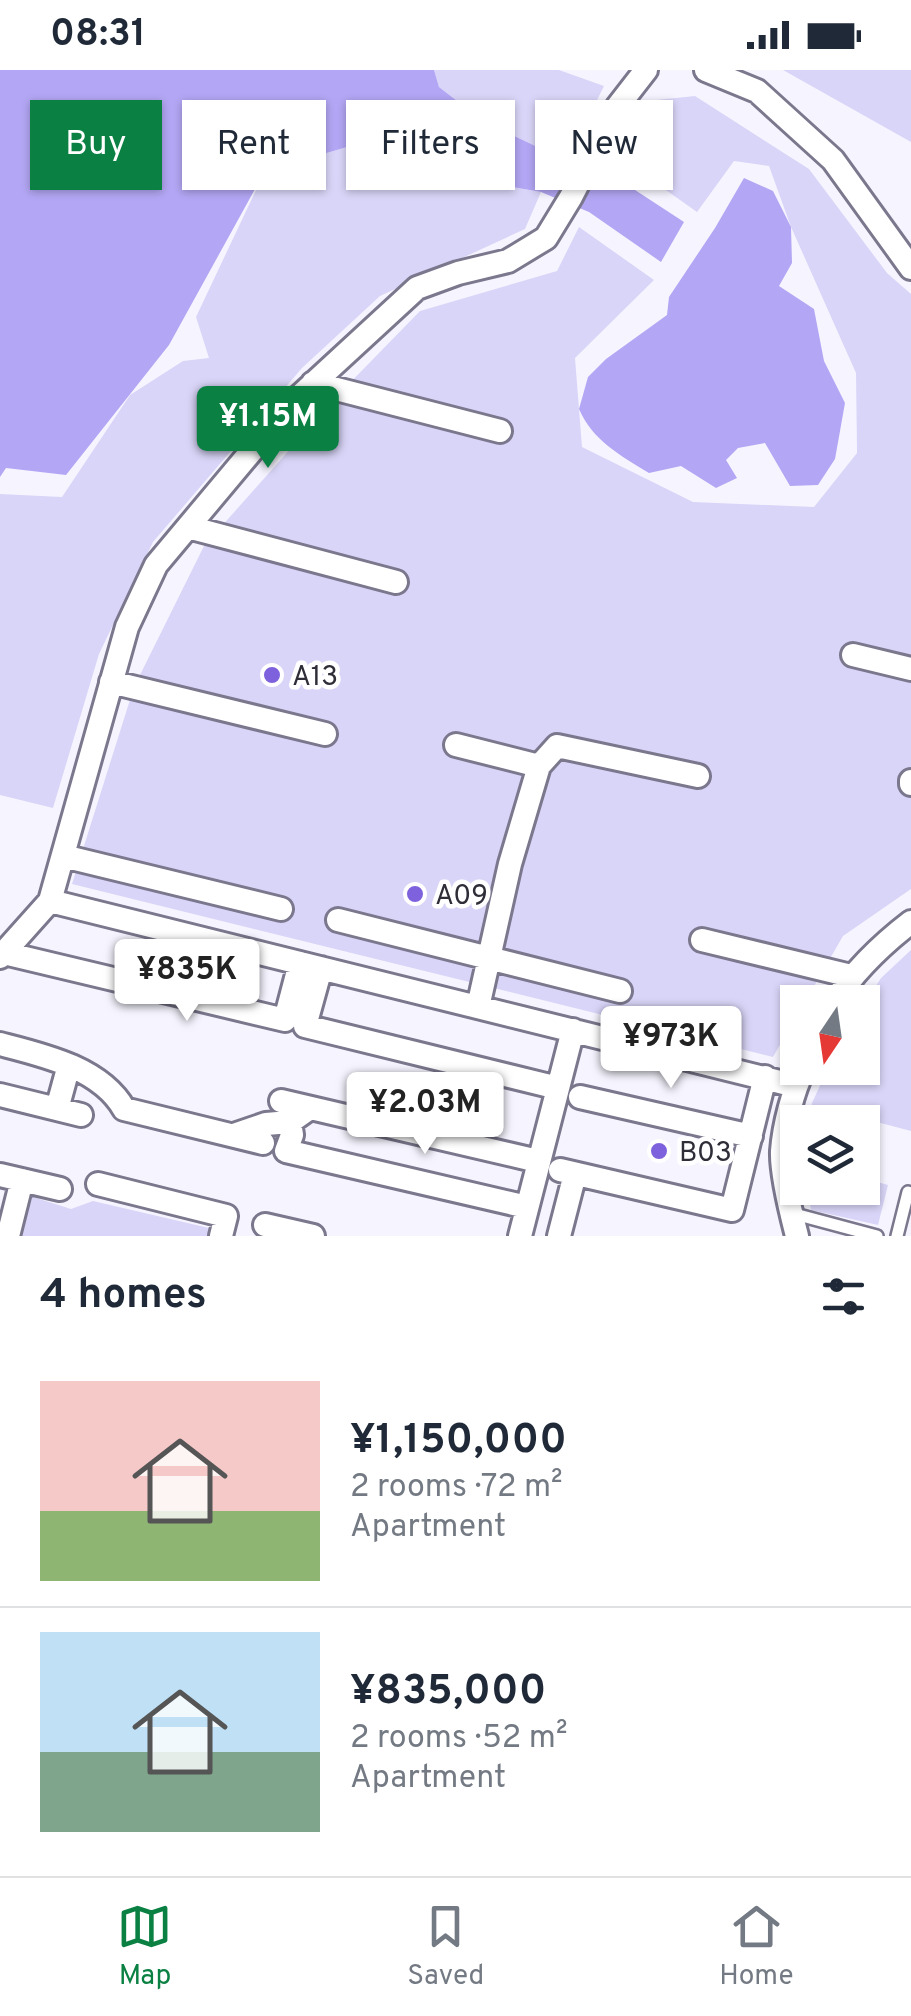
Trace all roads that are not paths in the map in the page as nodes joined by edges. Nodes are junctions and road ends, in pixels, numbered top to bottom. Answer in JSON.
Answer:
{"nodes":[{"id":1,"x":646,"y":70,"type":"edge"},
{"id":2,"x":706,"y":70,"type":"edge"},
{"id":3,"x":911,"y":268,"type":"edge"},
{"id":4,"x":313,"y":382,"type":"junction"},
{"id":5,"x":500,"y":431,"type":"dead end"},
{"id":6,"x":188,"y":527,"type":"junction"},
{"id":7,"x":396,"y":582,"type":"dead end"},
{"id":8,"x":853,"y":655,"type":"dead end"},
{"id":9,"x":911,"y":670,"type":"edge"},
{"id":10,"x":112,"y":682,"type":"junction"},
{"id":11,"x":326,"y":734,"type":"dead end"},
{"id":12,"x":456,"y":746,"type":"dead end"},
{"id":13,"x":540,"y":766,"type":"junction"},
{"id":14,"x":698,"y":776,"type":"dead end"},
{"id":15,"x":63,"y":856,"type":"junction"},
{"id":16,"x":50,"y":901,"type":"junction"},
{"id":17,"x":281,"y":909,"type":"dead end"},
{"id":18,"x":338,"y":920,"type":"dead end"},
{"id":19,"x":911,"y":922,"type":"edge"},
{"id":20,"x":702,"y":940,"type":"dead end"},
{"id":21,"x":2,"y":955,"type":"edge"},
{"id":22,"x":489,"y":958,"type":"junction"},
{"id":23,"x":310,"y":966,"type":"junction"},
{"id":24,"x":851,"y":976,"type":"junction"},
{"id":25,"x":845,"y":985,"type":"edge"},
{"id":26,"x":620,"y":991,"type":"dead end"},
{"id":27,"x":478,"y":1006,"type":"junction"},
{"id":28,"x":572,"y":1030,"type":"junction"},
{"id":29,"x":0,"y":1044,"type":"edge"},
{"id":30,"x":69,"y":1065,"type":"junction"},
{"id":31,"x":780,"y":1077,"type":"edge"},
{"id":32,"x":765,"y":1078,"type":"junction"},
{"id":33,"x":798,"y":1085,"type":"edge"},
{"id":34,"x":558,"y":1088,"type":"junction"},
{"id":35,"x":0,"y":1095,"type":"edge"},
{"id":36,"x":580,"y":1097,"type":"dead end"},
{"id":37,"x":294,"y":1110,"type":"junction"},
{"id":38,"x":234,"y":1135,"type":"junction"},
{"id":39,"x":750,"y":1136,"type":"junction"},
{"id":40,"x":263,"y":1143,"type":"dead end"},
{"id":41,"x":538,"y":1161,"type":"junction"},
{"id":42,"x":11,"y":1177,"type":"edge"},
{"id":43,"x":98,"y":1184,"type":"dead end"},
{"id":44,"x":60,"y":1189,"type":"dead end"},
{"id":45,"x":908,"y":1192,"type":"dead end"},
{"id":46,"x":527,"y":1207,"type":"junction"},
{"id":47,"x":265,"y":1224,"type":"dead end"},
{"id":48,"x":794,"y":1225,"type":"edge"},
{"id":49,"x":6,"y":1228,"type":"edge"},
{"id":50,"x":221,"y":1236,"type":"edge"},
{"id":51,"x":313,"y":1236,"type":"edge"},
{"id":52,"x":520,"y":1236,"type":"edge"},
{"id":53,"x":559,"y":1236,"type":"edge"},
{"id":54,"x":877,"y":1236,"type":"edge"},
{"id":55,"x":898,"y":1236,"type":"edge"}],
"edges":[{"from":1,"to":4,"type":"street"},
{"from":2,"to":3,"type":"street"},
{"from":4,"to":5,"type":"street"},
{"from":4,"to":6,"type":"street"},
{"from":6,"to":7,"type":"street"},
{"from":6,"to":10,"type":"street"},
{"from":8,"to":9,"type":"street"},
{"from":10,"to":11,"type":"street"},
{"from":10,"to":15,"type":"street"},
{"from":12,"to":13,"type":"street"},
{"from":13,"to":14,"type":"street"},
{"from":13,"to":22,"type":"street"},
{"from":15,"to":16,"type":"street"},
{"from":15,"to":17,"type":"street"},
{"from":16,"to":21,"type":"street"},
{"from":16,"to":23,"type":"street"},
{"from":18,"to":22,"type":"street"},
{"from":19,"to":24,"type":"street"},
{"from":20,"to":24,"type":"street"},
{"from":21,"to":23,"type":"street"},
{"from":22,"to":26,"type":"street"},
{"from":22,"to":27,"type":"street"},
{"from":23,"to":27,"type":"street"},
{"from":23,"to":34,"type":"street"},
{"from":24,"to":25,"type":"street"},
{"from":27,"to":28,"type":"street"},
{"from":28,"to":32,"type":"street"},
{"from":28,"to":34,"type":"street"},
{"from":29,"to":30,"type":"street"},
{"from":30,"to":35,"type":"street"},
{"from":30,"to":38,"type":"street"},
{"from":31,"to":32,"type":"street"},
{"from":32,"to":39,"type":"street"},
{"from":33,"to":48,"type":"street"},
{"from":34,"to":41,"type":"street"},
{"from":36,"to":39,"type":"street"},
{"from":37,"to":38,"type":"street"},
{"from":37,"to":41,"type":"street"},
{"from":37,"to":46,"type":"street"},
{"from":38,"to":40,"type":"street"},
{"from":39,"to":53,"type":"street"},
{"from":41,"to":46,"type":"street"},
{"from":42,"to":44,"type":"street"},
{"from":42,"to":49,"type":"street"},
{"from":43,"to":50,"type":"street"},
{"from":45,"to":55,"type":"lane"},
{"from":46,"to":52,"type":"street"},
{"from":47,"to":51,"type":"street"},
{"from":48,"to":54,"type":"lane"}]}
